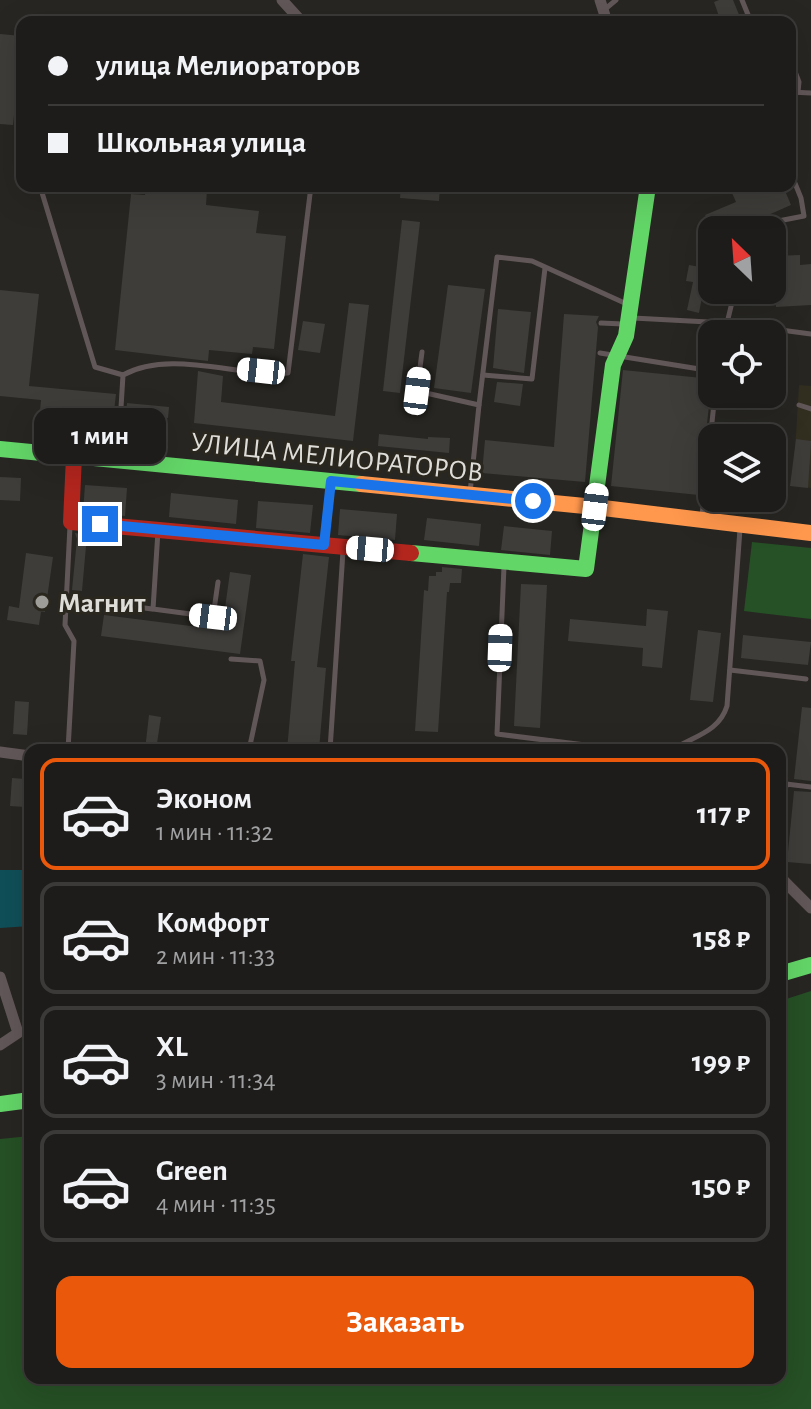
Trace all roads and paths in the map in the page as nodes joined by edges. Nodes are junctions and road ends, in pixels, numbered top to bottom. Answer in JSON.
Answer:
{"nodes":[{"id":1,"x":282,"y":0,"type":"edge"},
{"id":2,"x":616,"y":0,"type":"edge"},
{"id":3,"x":603,"y":11,"type":"edge"},
{"id":4,"x":297,"y":16,"type":"edge"},
{"id":5,"x":796,"y":74,"type":"edge"},
{"id":6,"x":798,"y":92,"type":"joint"},
{"id":7,"x":811,"y":93,"type":"edge"},
{"id":8,"x":796,"y":186,"type":"edge"},
{"id":9,"x":42,"y":192,"type":"edge"},
{"id":10,"x":310,"y":192,"type":"edge"},
{"id":11,"x":647,"y":192,"type":"edge"},
{"id":12,"x":786,"y":220,"type":"edge"},
{"id":13,"x":545,"y":268,"type":"junction"},
{"id":14,"x":629,"y":316,"type":"junction"},
{"id":15,"x":698,"y":321,"type":"edge"},
{"id":16,"x":601,"y":323,"type":"dead end"},
{"id":17,"x":786,"y":331,"type":"edge"},
{"id":18,"x":811,"y":334,"type":"edge"},
{"id":19,"x":422,"y":352,"type":"dead end"},
{"id":20,"x":600,"y":353,"type":"dead end"},
{"id":21,"x":617,"y":355,"type":"junction"},
{"id":22,"x":698,"y":369,"type":"edge"},
{"id":23,"x":123,"y":375,"type":"junction"},
{"id":24,"x":483,"y":375,"type":"junction"},
{"id":25,"x":479,"y":405,"type":"junction"},
{"id":26,"x":799,"y":405,"type":"dead end"},
{"id":27,"x":714,"y":408,"type":"edge"},
{"id":28,"x":811,"y":409,"type":"edge"},
{"id":29,"x":0,"y":449,"type":"edge"},
{"id":30,"x":74,"y":456,"type":"junction"},
{"id":31,"x":118,"y":460,"type":"junction"},
{"id":32,"x":331,"y":481,"type":"junction"},
{"id":33,"x":470,"y":495,"type":"junction"},
{"id":34,"x":595,"y":507,"type":"junction"},
{"id":35,"x":702,"y":519,"type":"junction"},
{"id":36,"x":71,"y":522,"type":"junction"},
{"id":37,"x":740,"y":524,"type":"junction"},
{"id":38,"x":158,"y":530,"type":"junction"},
{"id":39,"x":811,"y":533,"type":"edge"},
{"id":40,"x":324,"y":545,"type":"junction"},
{"id":41,"x":343,"y":547,"type":"junction"},
{"id":42,"x":504,"y":561,"type":"junction"},
{"id":43,"x":218,"y":582,"type":"dead end"},
{"id":44,"x":122,"y":605,"type":"dead end"},
{"id":45,"x":153,"y":609,"type":"junction"},
{"id":46,"x":231,"y":659,"type":"dead end"},
{"id":47,"x":730,"y":670,"type":"junction"},
{"id":48,"x":806,"y":679,"type":"dead end"},
{"id":49,"x":68,"y":744,"type":"edge"},
{"id":50,"x":250,"y":744,"type":"edge"},
{"id":51,"x":330,"y":744,"type":"edge"},
{"id":52,"x":572,"y":744,"type":"edge"},
{"id":53,"x":682,"y":744,"type":"edge"},
{"id":54,"x":0,"y":752,"type":"edge"},
{"id":55,"x":24,"y":755,"type":"edge"},
{"id":56,"x":786,"y":784,"type":"edge"},
{"id":57,"x":811,"y":787,"type":"edge"},
{"id":58,"x":786,"y":883,"type":"edge"},
{"id":59,"x":811,"y":908,"type":"edge"},
{"id":60,"x":811,"y":965,"type":"edge"},
{"id":61,"x":786,"y":972,"type":"edge"},
{"id":62,"x":0,"y":977,"type":"edge"},
{"id":63,"x":0,"y":1045,"type":"edge"},
{"id":64,"x":24,"y":1101,"type":"edge"},
{"id":65,"x":0,"y":1104,"type":"edge"}],
"edges":[{"from":1,"to":4,"type":"street"},
{"from":2,"to":3,"type":"lane"},
{"from":5,"to":6,"type":"lane"},
{"from":6,"to":7,"type":"lane"},
{"from":8,"to":12,"type":"lane"},
{"from":9,"to":23,"type":"lane"},
{"from":10,"to":23,"type":"lane"},
{"from":11,"to":14,"type":"street"},
{"from":13,"to":14,"type":"lane"},
{"from":13,"to":24,"type":"lane"},
{"from":13,"to":24,"type":"lane"},
{"from":14,"to":15,"type":"lane"},
{"from":14,"to":16,"type":"lane"},
{"from":14,"to":21,"type":"street"},
{"from":17,"to":18,"type":"lane"},
{"from":19,"to":25,"type":"lane"},
{"from":20,"to":21,"type":"lane"},
{"from":21,"to":22,"type":"lane"},
{"from":21,"to":34,"type":"street"},
{"from":23,"to":31,"type":"lane"},
{"from":24,"to":25,"type":"lane"},
{"from":25,"to":33,"type":"lane"},
{"from":26,"to":28,"type":"lane"},
{"from":27,"to":35,"type":"lane"},
{"from":29,"to":30,"type":"street","name":"УЛИЦА МЕЛИОРАТОРОВ"},
{"from":30,"to":31,"type":"street","name":"УЛИЦА МЕЛИОРАТОРОВ"},
{"from":30,"to":36,"type":"street"},
{"from":31,"to":32,"type":"street","name":"УЛИЦА МЕЛИОРАТОРОВ"},
{"from":32,"to":33,"type":"street","name":"УЛИЦА МЕЛИОРАТОРОВ"},
{"from":32,"to":40,"type":"lane"},
{"from":33,"to":34,"type":"street","name":"УЛИЦА МЕЛИОРАТОРОВ"},
{"from":34,"to":35,"type":"street","name":"УЛИЦА МЕЛИОРАТОРОВ"},
{"from":34,"to":42,"type":"street"},
{"from":35,"to":37,"type":"street","name":"УЛИЦА МЕЛИОРАТОРОВ"},
{"from":36,"to":38,"type":"street"},
{"from":36,"to":49,"type":"lane"},
{"from":37,"to":39,"type":"street","name":"УЛИЦА МЕЛИОРАТОРОВ"},
{"from":37,"to":47,"type":"lane"},
{"from":38,"to":40,"type":"street"},
{"from":38,"to":45,"type":"lane"},
{"from":40,"to":41,"type":"street"},
{"from":41,"to":42,"type":"street"},
{"from":41,"to":51,"type":"lane"},
{"from":42,"to":52,"type":"lane"},
{"from":43,"to":45,"type":"lane"},
{"from":44,"to":45,"type":"lane"},
{"from":46,"to":50,"type":"lane"},
{"from":47,"to":48,"type":"lane"},
{"from":47,"to":53,"type":"lane"},
{"from":54,"to":55,"type":"street"},
{"from":56,"to":57,"type":"lane"},
{"from":58,"to":59,"type":"street"},
{"from":60,"to":61,"type":"street"},
{"from":62,"to":63,"type":"street"},
{"from":64,"to":65,"type":"street"}]}
